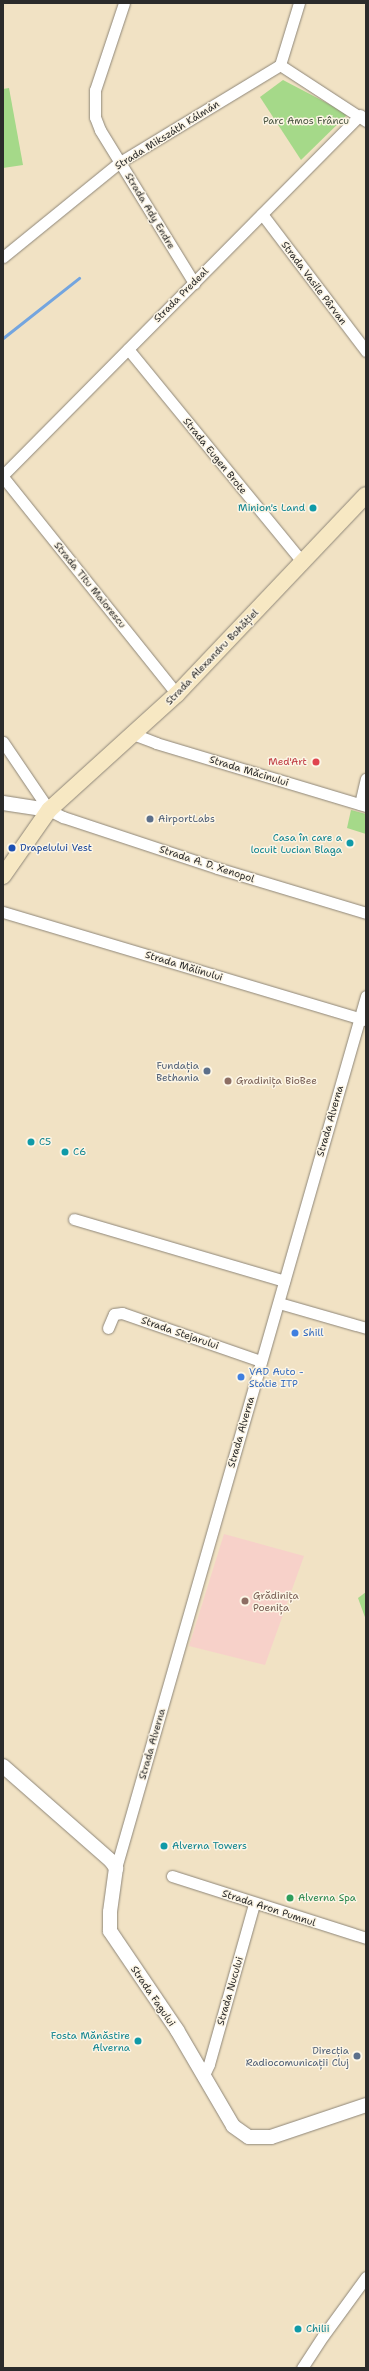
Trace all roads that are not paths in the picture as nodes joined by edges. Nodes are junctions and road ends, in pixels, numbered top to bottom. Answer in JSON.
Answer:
{"nodes":[{"id":1,"x":124,"y":3,"type":"edge"},
{"id":2,"x":299,"y":3,"type":"edge"},
{"id":3,"x":280,"y":65,"type":"junction"},
{"id":4,"x":363,"y":118,"type":"edge"},
{"id":5,"x":120,"y":162,"type":"junction"},
{"id":6,"x":262,"y":214,"type":"junction"},
{"id":7,"x":3,"y":257,"type":"edge"},
{"id":8,"x":194,"y":283,"type":"junction"},
{"id":9,"x":128,"y":349,"type":"junction"},
{"id":10,"x":366,"y":351,"type":"edge"},
{"id":11,"x":3,"y":476,"type":"edge"},
{"id":12,"x":366,"y":495,"type":"edge"},
{"id":13,"x":303,"y":563,"type":"junction"},
{"id":14,"x":177,"y":694,"type":"junction"},
{"id":15,"x":133,"y":734,"type":"junction"},
{"id":16,"x":3,"y":742,"type":"edge"},
{"id":17,"x":366,"y":779,"type":"edge"},
{"id":18,"x":3,"y":803,"type":"edge"},
{"id":19,"x":363,"y":805,"type":"edge"},
{"id":20,"x":49,"y":810,"type":"junction"},
{"id":21,"x":3,"y":876,"type":"edge"},
{"id":22,"x":3,"y":912,"type":"edge"},
{"id":23,"x":366,"y":913,"type":"edge"},
{"id":24,"x":366,"y":996,"type":"edge"},
{"id":25,"x":363,"y":1019,"type":"edge"},
{"id":26,"x":74,"y":1219,"type":"dead end"},
{"id":27,"x":284,"y":1282,"type":"junction"},
{"id":28,"x":279,"y":1303,"type":"junction"},
{"id":29,"x":108,"y":1328,"type":"dead end"},
{"id":30,"x":366,"y":1328,"type":"edge"},
{"id":31,"x":261,"y":1361,"type":"junction"},
{"id":32,"x":3,"y":1766,"type":"edge"},
{"id":33,"x":116,"y":1868,"type":"junction"},
{"id":34,"x":172,"y":1876,"type":"dead end"},
{"id":35,"x":254,"y":1904,"type":"junction"},
{"id":36,"x":366,"y":1938,"type":"edge"},
{"id":37,"x":204,"y":2077,"type":"junction"},
{"id":38,"x":366,"y":2105,"type":"edge"},
{"id":39,"x":366,"y":2277,"type":"edge"},
{"id":40,"x":302,"y":2368,"type":"edge"}],
"edges":[{"from":1,"to":5,"type":"street","name":"Strada Ady Endre"},
{"from":2,"to":3,"type":"street"},
{"from":3,"to":4,"type":"street"},
{"from":3,"to":5,"type":"street","name":"Strada Mikszáth Kálmán"},
{"from":4,"to":6,"type":"street","name":"Strada Predeal"},
{"from":5,"to":7,"type":"street","name":"Strada Mikszáth Kálmán"},
{"from":5,"to":8,"type":"street","name":"Strada Ady Endre"},
{"from":6,"to":8,"type":"street","name":"Strada Predeal"},
{"from":6,"to":10,"type":"street","name":"Strada Vasile Pârvan"},
{"from":8,"to":9,"type":"street","name":"Strada Predeal"},
{"from":9,"to":11,"type":"street","name":"Strada Predeal"},
{"from":9,"to":13,"type":"street","name":"Strada Eugen Brote"},
{"from":11,"to":14,"type":"street","name":"Strada Titu Maiorescu"},
{"from":12,"to":13,"type":"main road","name":"Strada Alexandru Bohățiel"},
{"from":13,"to":14,"type":"main road","name":"Strada Alexandru Bohățiel"},
{"from":14,"to":15,"type":"main road","name":"Strada Alexandru Bohățiel"},
{"from":15,"to":19,"type":"street","name":"Strada Măcinului"},
{"from":15,"to":20,"type":"main road","name":"Strada Alexandru Bohățiel"},
{"from":16,"to":20,"type":"street"},
{"from":17,"to":19,"type":"street"},
{"from":18,"to":20,"type":"street"},
{"from":20,"to":21,"type":"main road","name":"Strada Alexandru Bohățiel"},
{"from":20,"to":23,"type":"street","name":"Strada A. D. Xenopol"},
{"from":22,"to":25,"type":"street","name":"Strada Mălinului"},
{"from":24,"to":25,"type":"street","name":"Strada Alverna"},
{"from":25,"to":27,"type":"street","name":"Strada Alverna"},
{"from":26,"to":27,"type":"street"},
{"from":27,"to":28,"type":"street","name":"Strada Alverna"},
{"from":28,"to":30,"type":"street"},
{"from":28,"to":31,"type":"street","name":"Strada Alverna"},
{"from":29,"to":31,"type":"street","name":"Strada Stejarului"},
{"from":31,"to":33,"type":"street","name":"Strada Alverna"},
{"from":32,"to":33,"type":"street"},
{"from":33,"to":37,"type":"street","name":"Strada Fagului"},
{"from":34,"to":35,"type":"street","name":"Strada Aron Pumnul"},
{"from":35,"to":36,"type":"street","name":"Strada Aron Pumnul"},
{"from":35,"to":37,"type":"street","name":"Strada Nucului"},
{"from":37,"to":38,"type":"street","name":"Strada Fagului"},
{"from":39,"to":40,"type":"street"}]}
